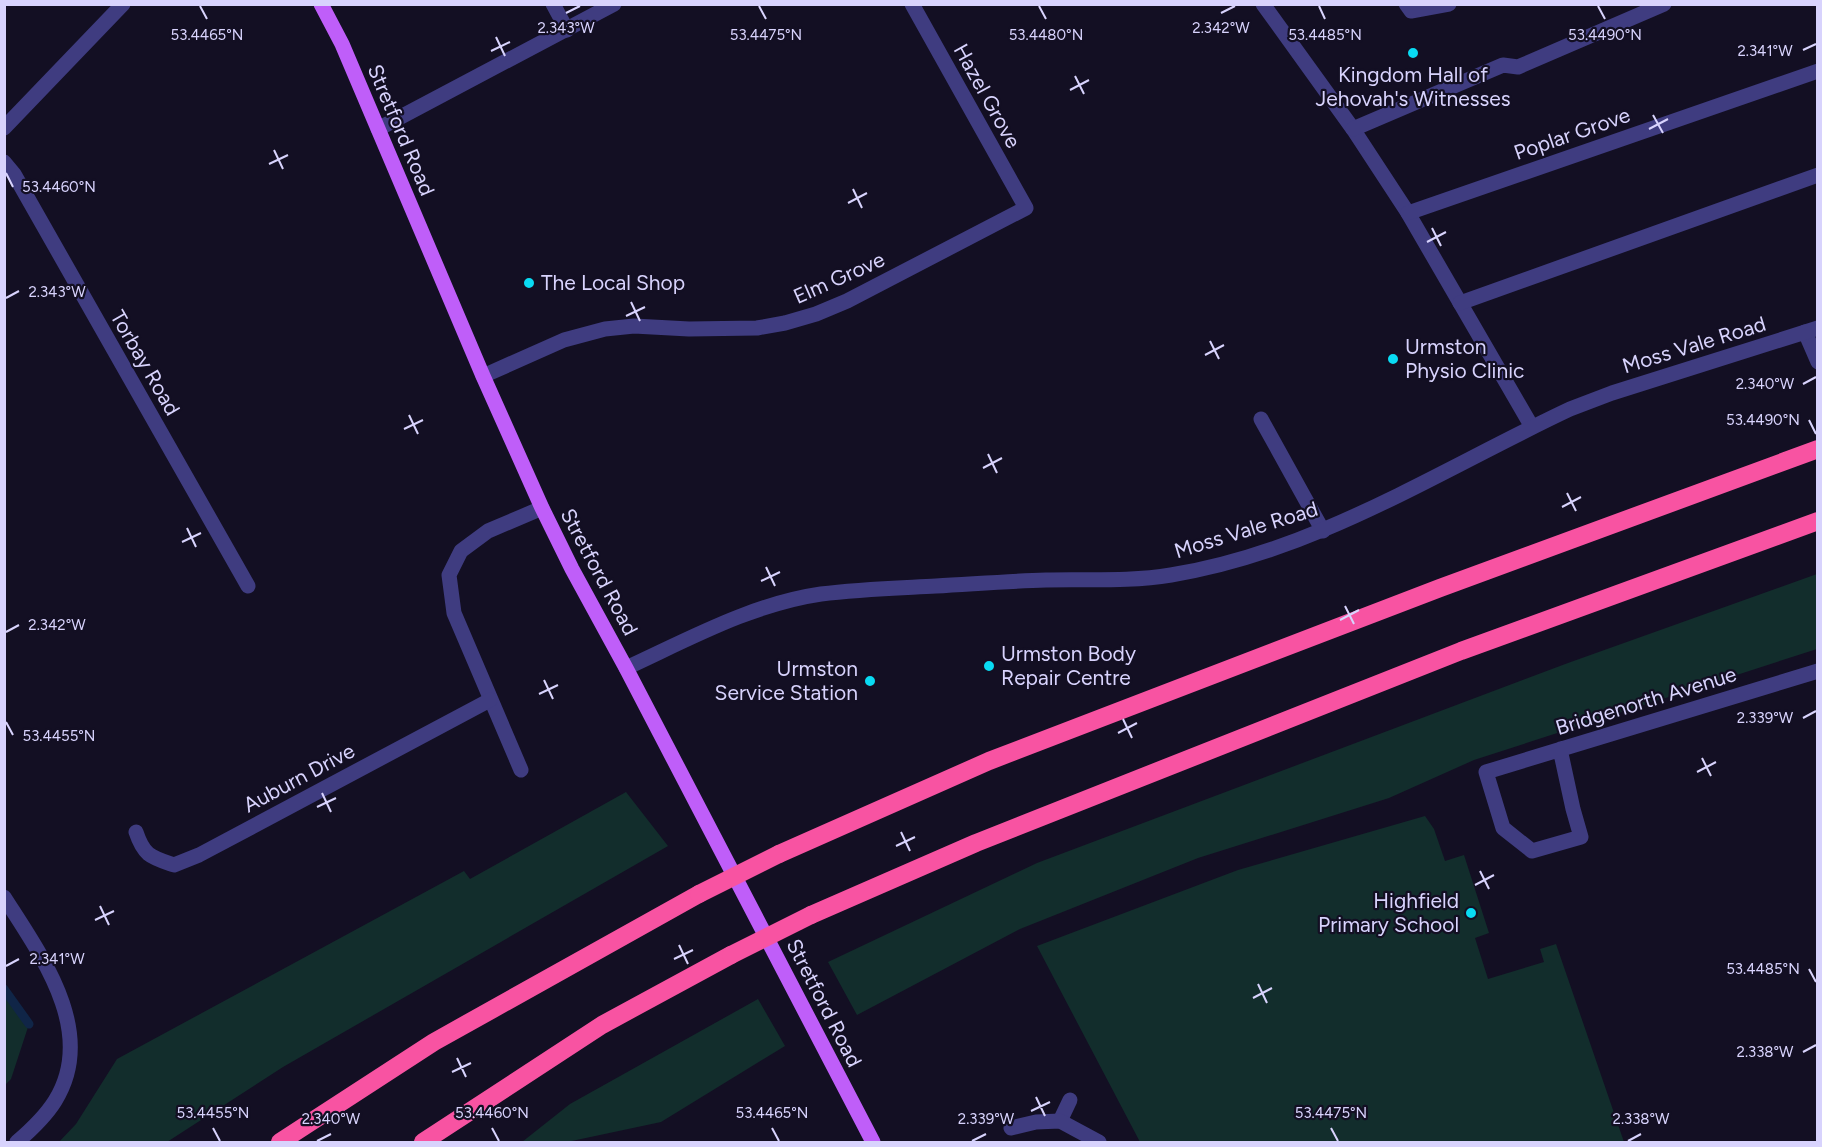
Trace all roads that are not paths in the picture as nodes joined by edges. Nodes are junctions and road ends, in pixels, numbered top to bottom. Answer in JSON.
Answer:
{"nodes":[{"id":1,"x":123,"y":4,"type":"edge"},
{"id":2,"x":321,"y":4,"type":"edge"},
{"id":3,"x":554,"y":4,"type":"edge"},
{"id":4,"x":614,"y":4,"type":"edge"},
{"id":5,"x":912,"y":4,"type":"edge"},
{"id":6,"x":1263,"y":4,"type":"edge"},
{"id":7,"x":1406,"y":4,"type":"edge"},
{"id":8,"x":1449,"y":4,"type":"edge"},
{"id":9,"x":1664,"y":4,"type":"edge"},
{"id":10,"x":567,"y":30,"type":"junction"},
{"id":11,"x":1818,"y":71,"type":"edge"},
{"id":12,"x":4,"y":128,"type":"edge"},
{"id":13,"x":378,"y":129,"type":"junction"},
{"id":14,"x":1353,"y":129,"type":"junction"},
{"id":15,"x":4,"y":162,"type":"edge"},
{"id":16,"x":1818,"y":175,"type":"edge"},
{"id":17,"x":1026,"y":208,"type":"joint"},
{"id":18,"x":1408,"y":213,"type":"junction"},
{"id":19,"x":1460,"y":303,"type":"junction"},
{"id":20,"x":1811,"y":330,"type":"edge"},
{"id":21,"x":1818,"y":362,"type":"edge"},
{"id":22,"x":483,"y":376,"type":"junction"},
{"id":23,"x":1261,"y":419,"type":"dead end"},
{"id":24,"x":1532,"y":427,"type":"junction"},
{"id":25,"x":1818,"y":449,"type":"edge"},
{"id":26,"x":542,"y":508,"type":"junction"},
{"id":27,"x":1818,"y":521,"type":"edge"},
{"id":28,"x":1323,"y":531,"type":"junction"},
{"id":29,"x":248,"y":586,"type":"dead end"},
{"id":30,"x":626,"y":668,"type":"junction"},
{"id":31,"x":1818,"y":671,"type":"edge"},
{"id":32,"x":490,"y":700,"type":"junction"},
{"id":33,"x":1560,"y":749,"type":"junction"},
{"id":34,"x":521,"y":770,"type":"dead end"},
{"id":35,"x":136,"y":832,"type":"dead end"},
{"id":36,"x":4,"y":897,"type":"edge"},
{"id":37,"x":1070,"y":1100,"type":"dead end"},
{"id":38,"x":1060,"y":1121,"type":"junction"},
{"id":39,"x":1011,"y":1128,"type":"dead end"},
{"id":40,"x":17,"y":1143,"type":"edge"},
{"id":41,"x":280,"y":1143,"type":"edge"},
{"id":42,"x":423,"y":1143,"type":"edge"},
{"id":43,"x":873,"y":1143,"type":"edge"},
{"id":44,"x":1099,"y":1143,"type":"edge"}],
"edges":[{"from":1,"to":12,"type":"street"},
{"from":2,"to":13,"type":"main road","name":"Stretford Road"},
{"from":3,"to":10,"type":"street"},
{"from":4,"to":10,"type":"street"},
{"from":5,"to":17,"type":"street","name":"Hazel Grove"},
{"from":6,"to":14,"type":"street"},
{"from":7,"to":8,"type":"street"},
{"from":9,"to":14,"type":"street"},
{"from":10,"to":13,"type":"street"},
{"from":11,"to":18,"type":"street","name":"Poplar Grove"},
{"from":13,"to":22,"type":"main road","name":"Stretford Road"},
{"from":14,"to":18,"type":"street"},
{"from":15,"to":29,"type":"street","name":"Torbay Road"},
{"from":16,"to":19,"type":"street"},
{"from":17,"to":22,"type":"street","name":"Elm Grove"},
{"from":18,"to":19,"type":"street"},
{"from":19,"to":24,"type":"street"},
{"from":20,"to":21,"type":"street"},
{"from":20,"to":24,"type":"street","name":"Moss Vale Road"},
{"from":22,"to":26,"type":"main road","name":"Stretford Road"},
{"from":23,"to":28,"type":"street"},
{"from":24,"to":28,"type":"street","name":"Moss Vale Road"},
{"from":25,"to":41,"type":"highway","bridge":true},
{"from":26,"to":30,"type":"main road","name":"Stretford Road"},
{"from":26,"to":32,"type":"street"},
{"from":27,"to":42,"type":"highway","bridge":true},
{"from":28,"to":30,"type":"street","name":"Moss Vale Road"},
{"from":30,"to":43,"type":"main road","name":"Stretford Road"},
{"from":31,"to":33,"type":"street","name":"Bridgenorth Avenue"},
{"from":32,"to":34,"type":"street"},
{"from":32,"to":35,"type":"street","name":"Auburn Drive"},
{"from":33,"to":33,"type":"street","name":"Bridgenorth Avenue"},
{"from":36,"to":40,"type":"street"},
{"from":37,"to":38,"type":"street"},
{"from":38,"to":39,"type":"street"},
{"from":38,"to":44,"type":"street"}]}
